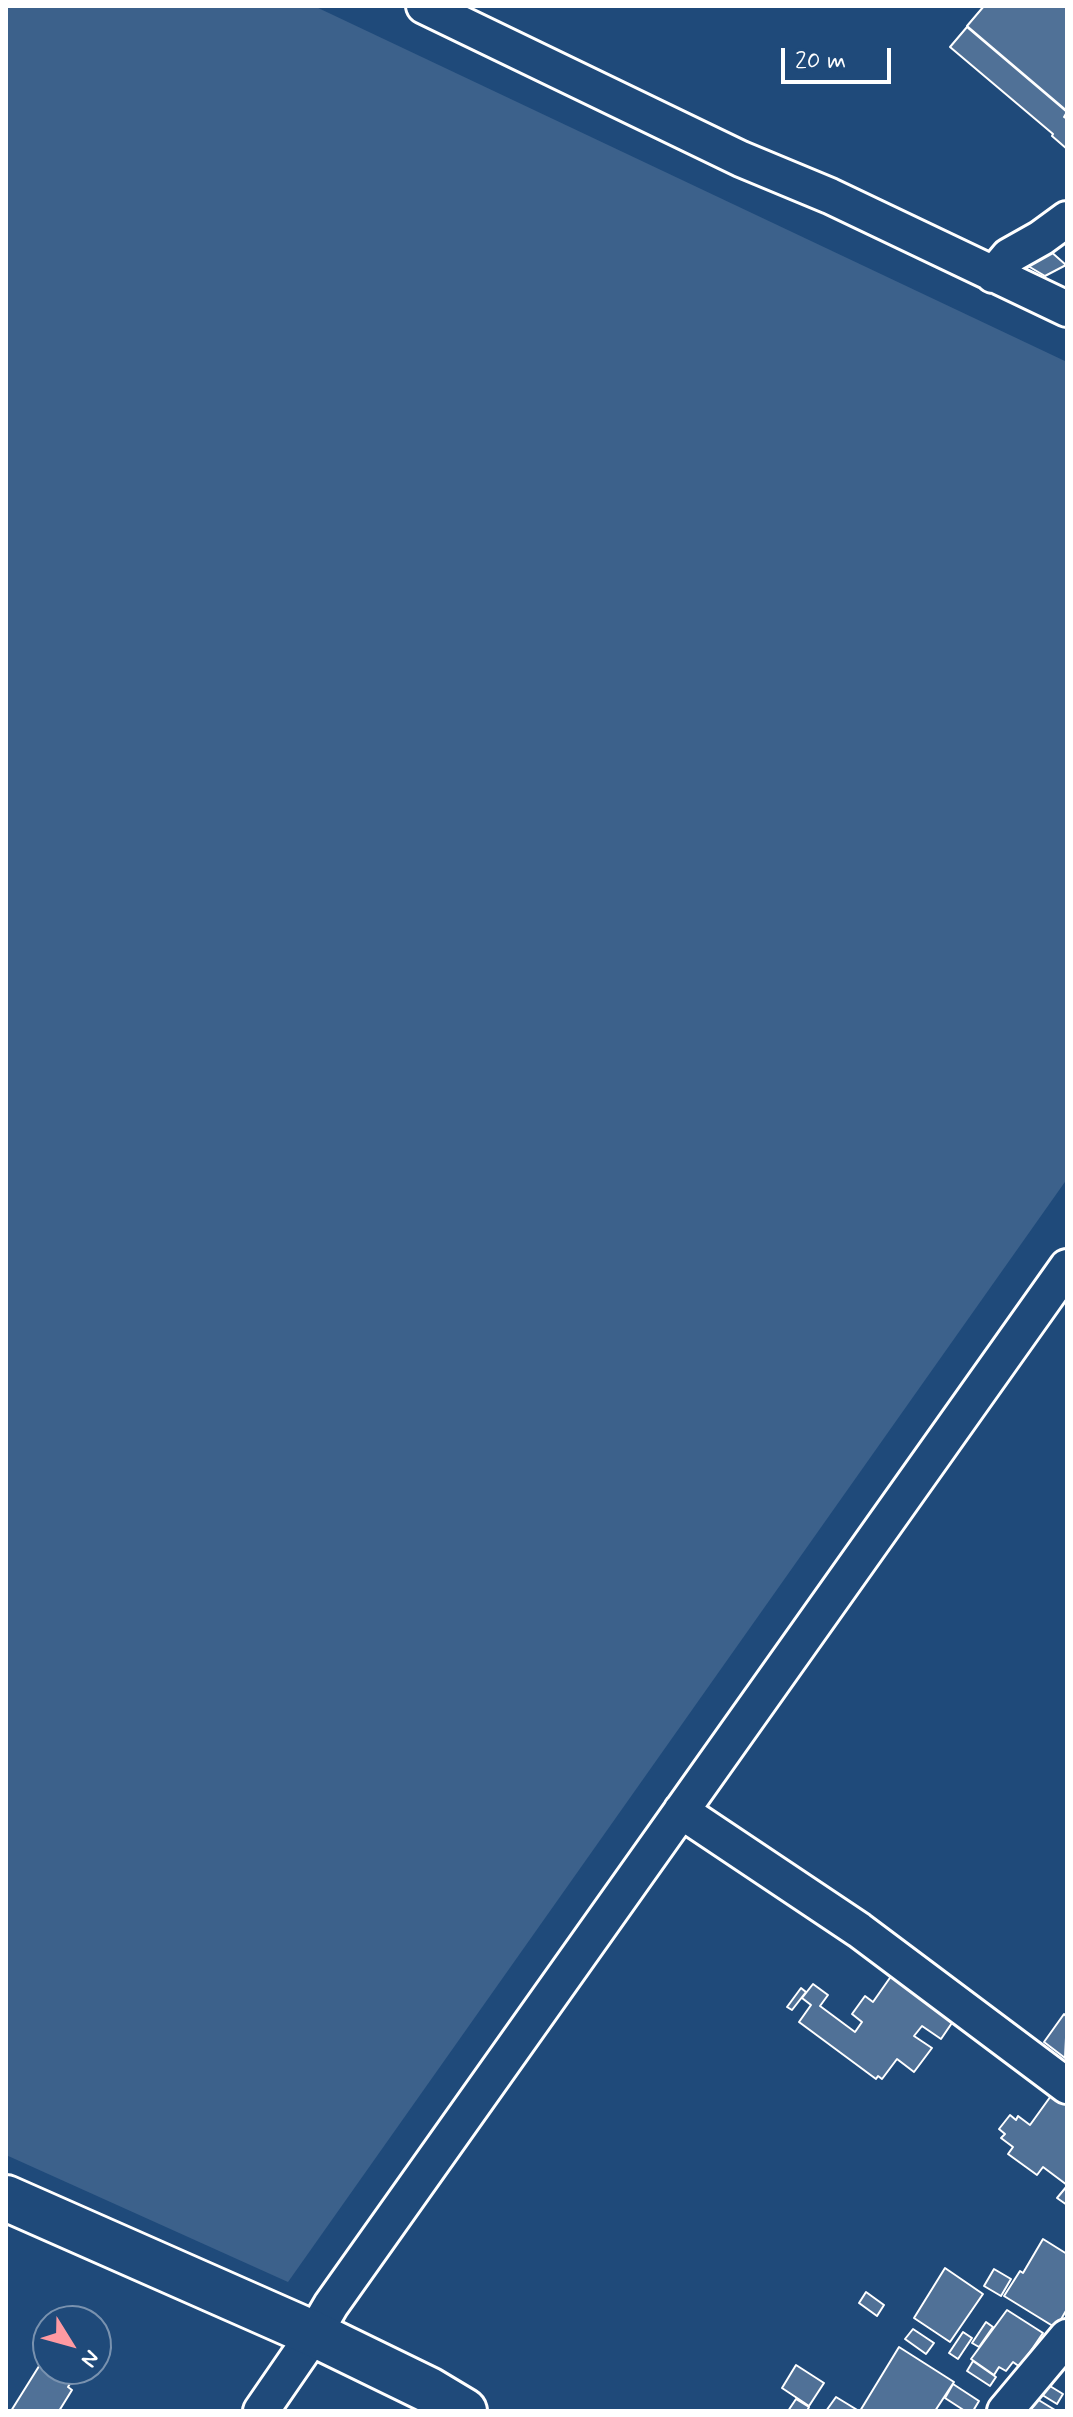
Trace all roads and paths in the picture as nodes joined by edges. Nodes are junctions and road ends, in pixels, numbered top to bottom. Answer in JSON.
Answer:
{"nodes":[{"id":1,"x":424,"y":6,"type":"edge"},
{"id":2,"x":473,"y":16,"type":"edge"},
{"id":3,"x":1067,"y":219,"type":"edge"},
{"id":4,"x":993,"y":275,"type":"junction"},
{"id":5,"x":1067,"y":309,"type":"edge"},
{"id":6,"x":1067,"y":1267,"type":"edge"},
{"id":7,"x":681,"y":1811,"type":"junction"},
{"id":8,"x":1067,"y":2086,"type":"edge"},
{"id":9,"x":6,"y":2198,"type":"edge"},
{"id":10,"x":314,"y":2334,"type":"junction"},
{"id":11,"x":1067,"y":2337,"type":"edge"},
{"id":12,"x":261,"y":2411,"type":"edge"},
{"id":13,"x":464,"y":2411,"type":"edge"},
{"id":14,"x":1005,"y":2411,"type":"edge"}],
"edges":[{"from":1,"to":2,"type":"street"},
{"from":2,"to":4,"type":"street"},
{"from":3,"to":4,"type":"street"},
{"from":4,"to":5,"type":"street"},
{"from":6,"to":7,"type":"street"},
{"from":7,"to":8,"type":"street"},
{"from":7,"to":10,"type":"street"},
{"from":9,"to":10,"type":"street"},
{"from":10,"to":12,"type":"street"},
{"from":10,"to":13,"type":"street"},
{"from":11,"to":14,"type":"street"}]}
